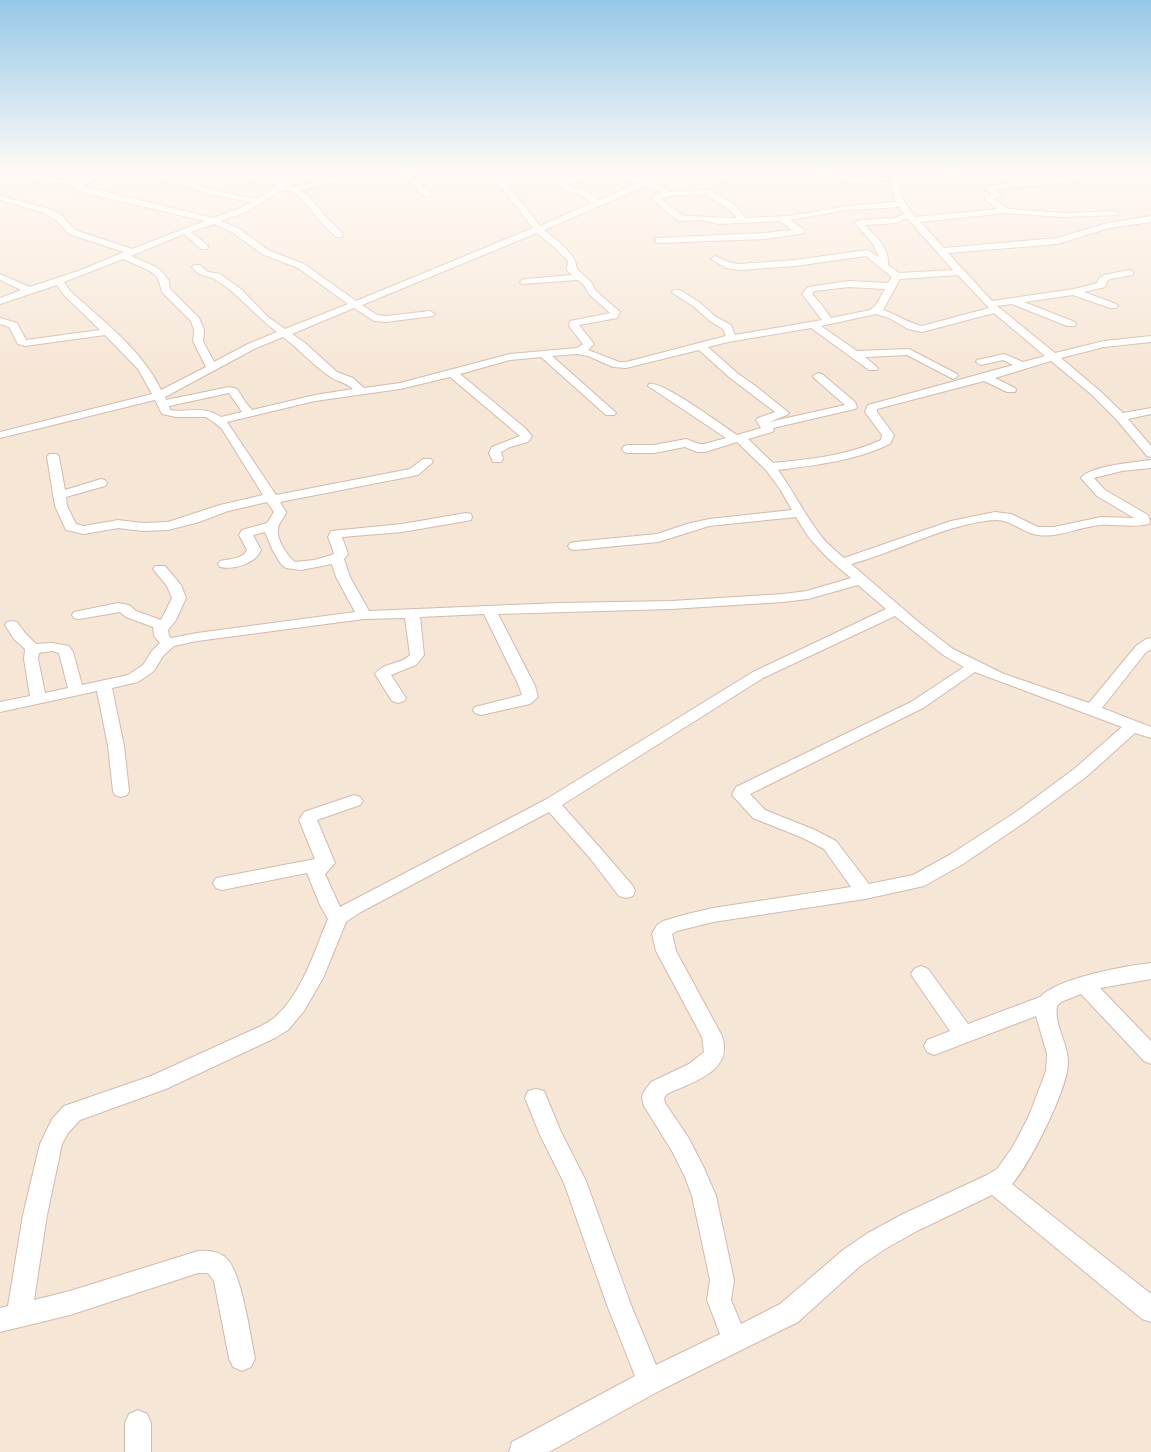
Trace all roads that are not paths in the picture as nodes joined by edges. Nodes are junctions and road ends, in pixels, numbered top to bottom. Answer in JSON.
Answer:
{"nodes":[{"id":1,"x":87,"y":238,"type":"edge"},
{"id":2,"x":166,"y":238,"type":"edge"},
{"id":3,"x":193,"y":238,"type":"edge"},
{"id":4,"x":245,"y":238,"type":"edge"},
{"id":5,"x":517,"y":238,"type":"edge"},
{"id":6,"x":548,"y":238,"type":"edge"},
{"id":7,"x":718,"y":238,"type":"edge"},
{"id":8,"x":872,"y":238,"type":"edge"},
{"id":9,"x":930,"y":238,"type":"edge"},
{"id":10,"x":1069,"y":238,"type":"edge"},
{"id":11,"x":659,"y":240,"type":"dead end"},
{"id":12,"x":204,"y":247,"type":"dead end"},
{"id":13,"x":942,"y":251,"type":"junction"},
{"id":14,"x":128,"y":254,"type":"junction"},
{"id":15,"x":715,"y":259,"type":"dead end"},
{"id":16,"x":884,"y":265,"type":"junction"},
{"id":17,"x":196,"y":267,"type":"dead end"},
{"id":18,"x":960,"y":272,"type":"junction"},
{"id":19,"x":1129,"y":274,"type":"dead end"},
{"id":20,"x":897,"y":276,"type":"junction"},
{"id":21,"x":0,"y":277,"type":"edge"},
{"id":22,"x":579,"y":277,"type":"junction"},
{"id":23,"x":59,"y":281,"type":"junction"},
{"id":24,"x":525,"y":282,"type":"dead end"},
{"id":25,"x":890,"y":286,"type":"junction"},
{"id":26,"x":30,"y":291,"type":"junction"},
{"id":27,"x":677,"y":292,"type":"dead end"},
{"id":28,"x":1074,"y":292,"type":"junction"},
{"id":29,"x":0,"y":301,"type":"edge"},
{"id":30,"x":1014,"y":301,"type":"junction"},
{"id":31,"x":355,"y":303,"type":"junction"},
{"id":32,"x":1113,"y":306,"type":"dead end"},
{"id":33,"x":993,"y":307,"type":"junction"},
{"id":34,"x":877,"y":311,"type":"junction"},
{"id":35,"x":430,"y":314,"type":"dead end"},
{"id":36,"x":0,"y":321,"type":"edge"},
{"id":37,"x":828,"y":321,"type":"junction"},
{"id":38,"x":1071,"y":324,"type":"dead end"},
{"id":39,"x":813,"y":325,"type":"junction"},
{"id":40,"x":106,"y":332,"type":"junction"},
{"id":41,"x":283,"y":333,"type":"junction"},
{"id":42,"x":732,"y":339,"type":"junction"},
{"id":43,"x":1151,"y":339,"type":"edge"},
{"id":44,"x":701,"y":346,"type":"junction"},
{"id":45,"x":580,"y":351,"type":"junction"},
{"id":46,"x":542,"y":353,"type":"junction"},
{"id":47,"x":855,"y":354,"type":"junction"},
{"id":48,"x":1053,"y":357,"type":"junction"},
{"id":49,"x":981,"y":362,"type":"dead end"},
{"id":50,"x":1022,"y":366,"type":"junction"},
{"id":51,"x":211,"y":367,"type":"junction"},
{"id":52,"x":873,"y":368,"type":"dead end"},
{"id":53,"x":452,"y":373,"type":"junction"},
{"id":54,"x":818,"y":376,"type":"dead end"},
{"id":55,"x":953,"y":376,"type":"dead end"},
{"id":56,"x":985,"y":377,"type":"junction"},
{"id":57,"x":653,"y":386,"type":"dead end"},
{"id":58,"x":1012,"y":390,"type":"dead end"},
{"id":59,"x":362,"y":392,"type":"junction"},
{"id":60,"x":160,"y":400,"type":"junction"},
{"id":61,"x":1151,"y":411,"type":"edge"},
{"id":62,"x":610,"y":413,"type":"dead end"},
{"id":63,"x":250,"y":414,"type":"junction"},
{"id":64,"x":1120,"y":417,"type":"junction"},
{"id":65,"x":219,"y":421,"type":"junction"},
{"id":66,"x":766,"y":427,"type":"junction"},
{"id":67,"x":0,"y":436,"type":"edge"},
{"id":68,"x":737,"y":439,"type":"junction"},
{"id":69,"x":628,"y":448,"type":"dead end"},
{"id":70,"x":1151,"y":453,"type":"edge"},
{"id":71,"x":53,"y":457,"type":"dead end"},
{"id":72,"x":497,"y":459,"type":"dead end"},
{"id":73,"x":426,"y":462,"type":"dead end"},
{"id":74,"x":1151,"y":464,"type":"edge"},
{"id":75,"x":770,"y":467,"type":"junction"},
{"id":76,"x":100,"y":484,"type":"dead end"},
{"id":77,"x":59,"y":495,"type":"junction"},
{"id":78,"x":271,"y":499,"type":"junction"},
{"id":79,"x":800,"y":513,"type":"junction"},
{"id":80,"x":466,"y":517,"type":"dead end"},
{"id":81,"x":272,"y":526,"type":"junction"},
{"id":82,"x":575,"y":546,"type":"dead end"},
{"id":83,"x":337,"y":558,"type":"junction"},
{"id":84,"x":841,"y":563,"type":"junction"},
{"id":85,"x":225,"y":564,"type":"dead end"},
{"id":86,"x":160,"y":569,"type":"dead end"},
{"id":87,"x":860,"y":580,"type":"junction"},
{"id":88,"x":489,"y":610,"type":"junction"},
{"id":89,"x":896,"y":610,"type":"junction"},
{"id":90,"x":412,"y":613,"type":"junction"},
{"id":91,"x":78,"y":615,"type":"dead end"},
{"id":92,"x":364,"y":615,"type":"junction"},
{"id":93,"x":12,"y":625,"type":"dead end"},
{"id":94,"x":160,"y":630,"type":"junction"},
{"id":95,"x":1151,"y":642,"type":"edge"},
{"id":96,"x":169,"y":643,"type":"junction"},
{"id":97,"x":32,"y":649,"type":"junction"},
{"id":98,"x":974,"y":666,"type":"junction"},
{"id":99,"x":104,"y":686,"type":"junction"},
{"id":100,"x":76,"y":691,"type":"junction"},
{"id":101,"x":398,"y":698,"type":"dead end"},
{"id":102,"x":38,"y":699,"type":"junction"},
{"id":103,"x":0,"y":706,"type":"edge"},
{"id":104,"x":481,"y":710,"type":"dead end"},
{"id":105,"x":1092,"y":710,"type":"junction"},
{"id":106,"x":1132,"y":727,"type":"junction"},
{"id":107,"x":1151,"y":733,"type":"edge"},
{"id":108,"x":121,"y":791,"type":"dead end"},
{"id":109,"x":354,"y":801,"type":"dead end"},
{"id":110,"x":551,"y":804,"type":"junction"},
{"id":111,"x":326,"y":863,"type":"junction"},
{"id":112,"x":222,"y":883,"type":"dead end"},
{"id":113,"x":626,"y":891,"type":"dead end"},
{"id":114,"x":865,"y":892,"type":"junction"},
{"id":115,"x":338,"y":918,"type":"junction"},
{"id":116,"x":1151,"y":971,"type":"edge"},
{"id":117,"x":921,"y":974,"type":"dead end"},
{"id":118,"x":1085,"y":985,"type":"junction"},
{"id":119,"x":1047,"y":1003,"type":"junction"},
{"id":120,"x":964,"y":1034,"type":"junction"},
{"id":121,"x":934,"y":1046,"type":"dead end"},
{"id":122,"x":1151,"y":1055,"type":"edge"},
{"id":123,"x":536,"y":1098,"type":"dead end"},
{"id":124,"x":994,"y":1183,"type":"junction"},
{"id":125,"x":1151,"y":1310,"type":"edge"},
{"id":126,"x":10,"y":1318,"type":"edge"},
{"id":127,"x":735,"y":1340,"type":"junction"},
{"id":128,"x":242,"y":1358,"type":"dead end"},
{"id":129,"x":650,"y":1382,"type":"junction"},
{"id":130,"x":138,"y":1423,"type":"dead end"},
{"id":131,"x":138,"y":1452,"type":"edge"},
{"id":132,"x":522,"y":1452,"type":"edge"}],
"edges":[{"from":1,"to":14,"type":"street"},
{"from":2,"to":14,"type":"street"},
{"from":3,"to":12,"type":"street"},
{"from":4,"to":31,"type":"street"},
{"from":5,"to":31,"type":"street"},
{"from":6,"to":22,"type":"street"},
{"from":7,"to":11,"type":"street"},
{"from":8,"to":16,"type":"street"},
{"from":9,"to":13,"type":"street"},
{"from":10,"to":13,"type":"street"},
{"from":13,"to":18,"type":"street"},
{"from":14,"to":23,"type":"street"},
{"from":14,"to":51,"type":"street"},
{"from":15,"to":16,"type":"street"},
{"from":16,"to":20,"type":"street"},
{"from":17,"to":41,"type":"street"},
{"from":18,"to":20,"type":"street"},
{"from":18,"to":33,"type":"street"},
{"from":19,"to":28,"type":"street"},
{"from":20,"to":25,"type":"street"},
{"from":21,"to":26,"type":"street"},
{"from":22,"to":24,"type":"street"},
{"from":22,"to":45,"type":"street"},
{"from":23,"to":26,"type":"street"},
{"from":23,"to":40,"type":"street"},
{"from":25,"to":34,"type":"street"},
{"from":25,"to":37,"type":"street"},
{"from":26,"to":29,"type":"street"},
{"from":27,"to":42,"type":"street"},
{"from":28,"to":30,"type":"street"},
{"from":28,"to":32,"type":"street"},
{"from":30,"to":33,"type":"street"},
{"from":30,"to":38,"type":"street"},
{"from":31,"to":35,"type":"street"},
{"from":31,"to":41,"type":"street"},
{"from":33,"to":34,"type":"street"},
{"from":33,"to":48,"type":"street"},
{"from":34,"to":37,"type":"street"},
{"from":36,"to":40,"type":"street"},
{"from":37,"to":39,"type":"street"},
{"from":39,"to":42,"type":"street"},
{"from":39,"to":47,"type":"street"},
{"from":40,"to":60,"type":"street"},
{"from":41,"to":51,"type":"street"},
{"from":41,"to":59,"type":"street"},
{"from":42,"to":44,"type":"street"},
{"from":43,"to":48,"type":"street"},
{"from":44,"to":45,"type":"street"},
{"from":44,"to":66,"type":"street"},
{"from":45,"to":46,"type":"street"},
{"from":46,"to":53,"type":"street"},
{"from":46,"to":62,"type":"street"},
{"from":47,"to":52,"type":"street"},
{"from":47,"to":55,"type":"street"},
{"from":48,"to":50,"type":"street"},
{"from":48,"to":64,"type":"street"},
{"from":49,"to":50,"type":"street"},
{"from":50,"to":56,"type":"street"},
{"from":51,"to":60,"type":"street"},
{"from":53,"to":59,"type":"street"},
{"from":53,"to":72,"type":"street"},
{"from":54,"to":66,"type":"street"},
{"from":56,"to":58,"type":"street"},
{"from":56,"to":75,"type":"street"},
{"from":57,"to":68,"type":"street"},
{"from":59,"to":63,"type":"street"},
{"from":60,"to":63,"type":"street"},
{"from":60,"to":65,"type":"street"},
{"from":60,"to":67,"type":"street"},
{"from":61,"to":64,"type":"street"},
{"from":63,"to":65,"type":"street"},
{"from":64,"to":70,"type":"street"},
{"from":65,"to":78,"type":"street"},
{"from":66,"to":68,"type":"street"},
{"from":68,"to":69,"type":"street"},
{"from":68,"to":75,"type":"street"},
{"from":71,"to":77,"type":"street"},
{"from":73,"to":78,"type":"street"},
{"from":74,"to":84,"type":"street"},
{"from":75,"to":79,"type":"street"},
{"from":76,"to":77,"type":"street"},
{"from":77,"to":78,"type":"street"},
{"from":78,"to":81,"type":"street"},
{"from":79,"to":82,"type":"street"},
{"from":79,"to":84,"type":"street"},
{"from":80,"to":83,"type":"street"},
{"from":81,"to":83,"type":"street"},
{"from":81,"to":85,"type":"street"},
{"from":83,"to":92,"type":"street"},
{"from":84,"to":87,"type":"street"},
{"from":86,"to":94,"type":"street"},
{"from":87,"to":88,"type":"street"},
{"from":87,"to":89,"type":"street"},
{"from":88,"to":90,"type":"street"},
{"from":88,"to":104,"type":"street"},
{"from":89,"to":98,"type":"street"},
{"from":89,"to":110,"type":"street"},
{"from":90,"to":92,"type":"street"},
{"from":90,"to":101,"type":"street"},
{"from":91,"to":94,"type":"street"},
{"from":92,"to":96,"type":"street"},
{"from":93,"to":97,"type":"street"},
{"from":94,"to":96,"type":"street"},
{"from":95,"to":105,"type":"street"},
{"from":96,"to":99,"type":"street"},
{"from":97,"to":100,"type":"street"},
{"from":97,"to":102,"type":"street"},
{"from":98,"to":105,"type":"street"},
{"from":98,"to":114,"type":"street"},
{"from":99,"to":100,"type":"street"},
{"from":99,"to":108,"type":"street"},
{"from":100,"to":102,"type":"street"},
{"from":102,"to":103,"type":"street"},
{"from":105,"to":106,"type":"street"},
{"from":106,"to":107,"type":"street"},
{"from":106,"to":114,"type":"street"},
{"from":109,"to":111,"type":"street"},
{"from":110,"to":113,"type":"street"},
{"from":110,"to":115,"type":"street"},
{"from":111,"to":112,"type":"street"},
{"from":111,"to":115,"type":"street"},
{"from":114,"to":127,"type":"street"},
{"from":115,"to":126,"type":"street"},
{"from":116,"to":118,"type":"street"},
{"from":117,"to":120,"type":"street"},
{"from":118,"to":119,"type":"street"},
{"from":118,"to":122,"type":"street"},
{"from":119,"to":120,"type":"street"},
{"from":119,"to":124,"type":"street"},
{"from":120,"to":121,"type":"street"},
{"from":123,"to":129,"type":"street"},
{"from":124,"to":125,"type":"street"},
{"from":124,"to":127,"type":"street"},
{"from":126,"to":128,"type":"street"},
{"from":127,"to":129,"type":"street"},
{"from":129,"to":132,"type":"street"},
{"from":130,"to":131,"type":"street"}]}
